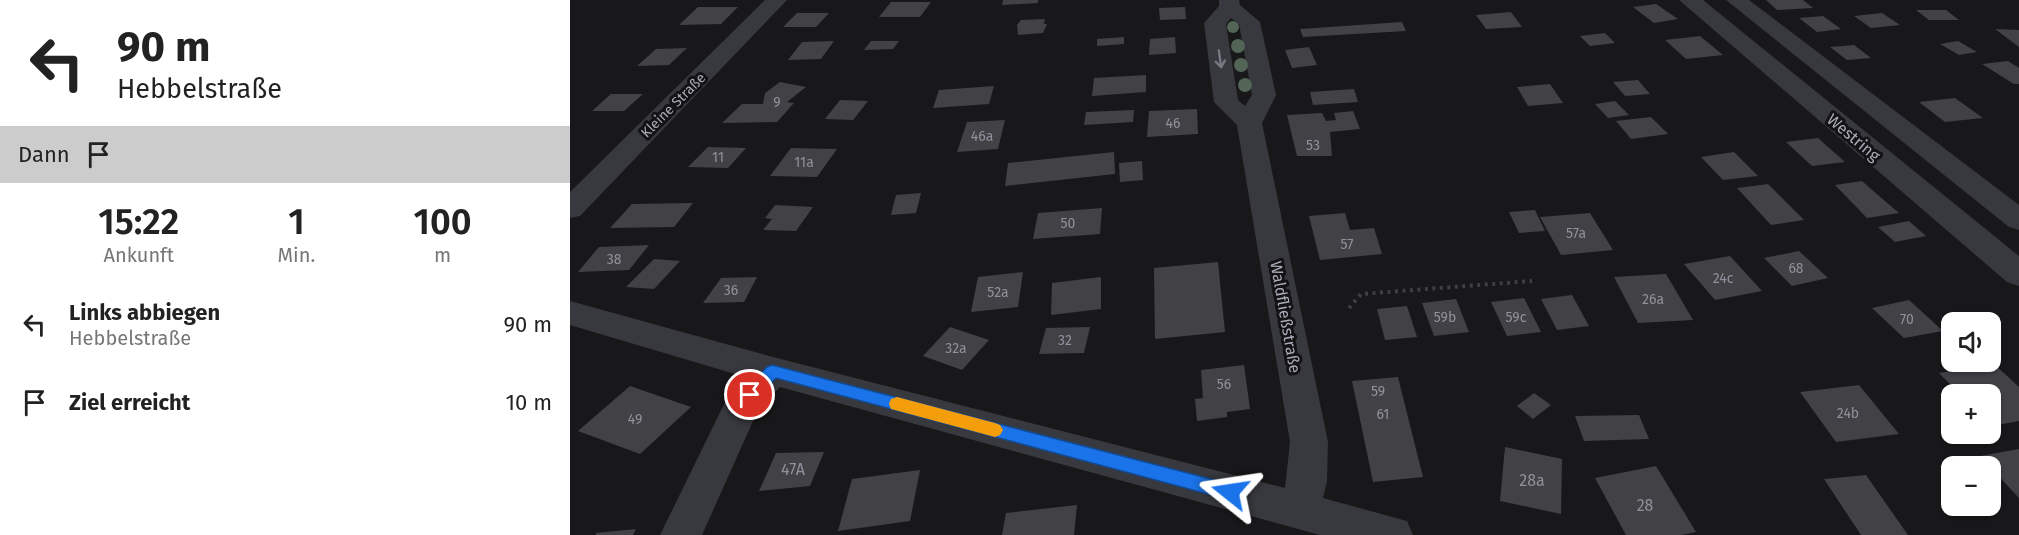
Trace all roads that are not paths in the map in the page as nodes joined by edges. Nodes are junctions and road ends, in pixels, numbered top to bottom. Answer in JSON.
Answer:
{"nodes":[{"id":1,"x":777,"y":0,"type":"edge"},
{"id":2,"x":1690,"y":0,"type":"edge"},
{"id":3,"x":1736,"y":0,"type":"edge"},
{"id":4,"x":1229,"y":3,"type":"edge"},
{"id":5,"x":1249,"y":123,"type":"junction"},
{"id":6,"x":570,"y":209,"type":"edge"},
{"id":7,"x":2019,"y":220,"type":"edge"},
{"id":8,"x":2019,"y":274,"type":"edge"},
{"id":9,"x":570,"y":313,"type":"edge"},
{"id":10,"x":772,"y":371,"type":"junction"},
{"id":11,"x":1299,"y":510,"type":"junction"},
{"id":12,"x":681,"y":535,"type":"edge"},
{"id":13,"x":1392,"y":535,"type":"edge"}],
"edges":[{"from":1,"to":6,"type":"street","name":"Kleine Straße"},
{"from":2,"to":8,"type":"street","name":"Westring"},
{"from":3,"to":7,"type":"street"},
{"from":4,"to":5,"type":"street"},
{"from":4,"to":5,"type":"street","one_way":true},
{"from":5,"to":11,"type":"street","name":"Waldfließstraße"},
{"from":9,"to":10,"type":"street"},
{"from":10,"to":11,"type":"street"},
{"from":10,"to":12,"type":"street"},
{"from":11,"to":13,"type":"street"}]}
